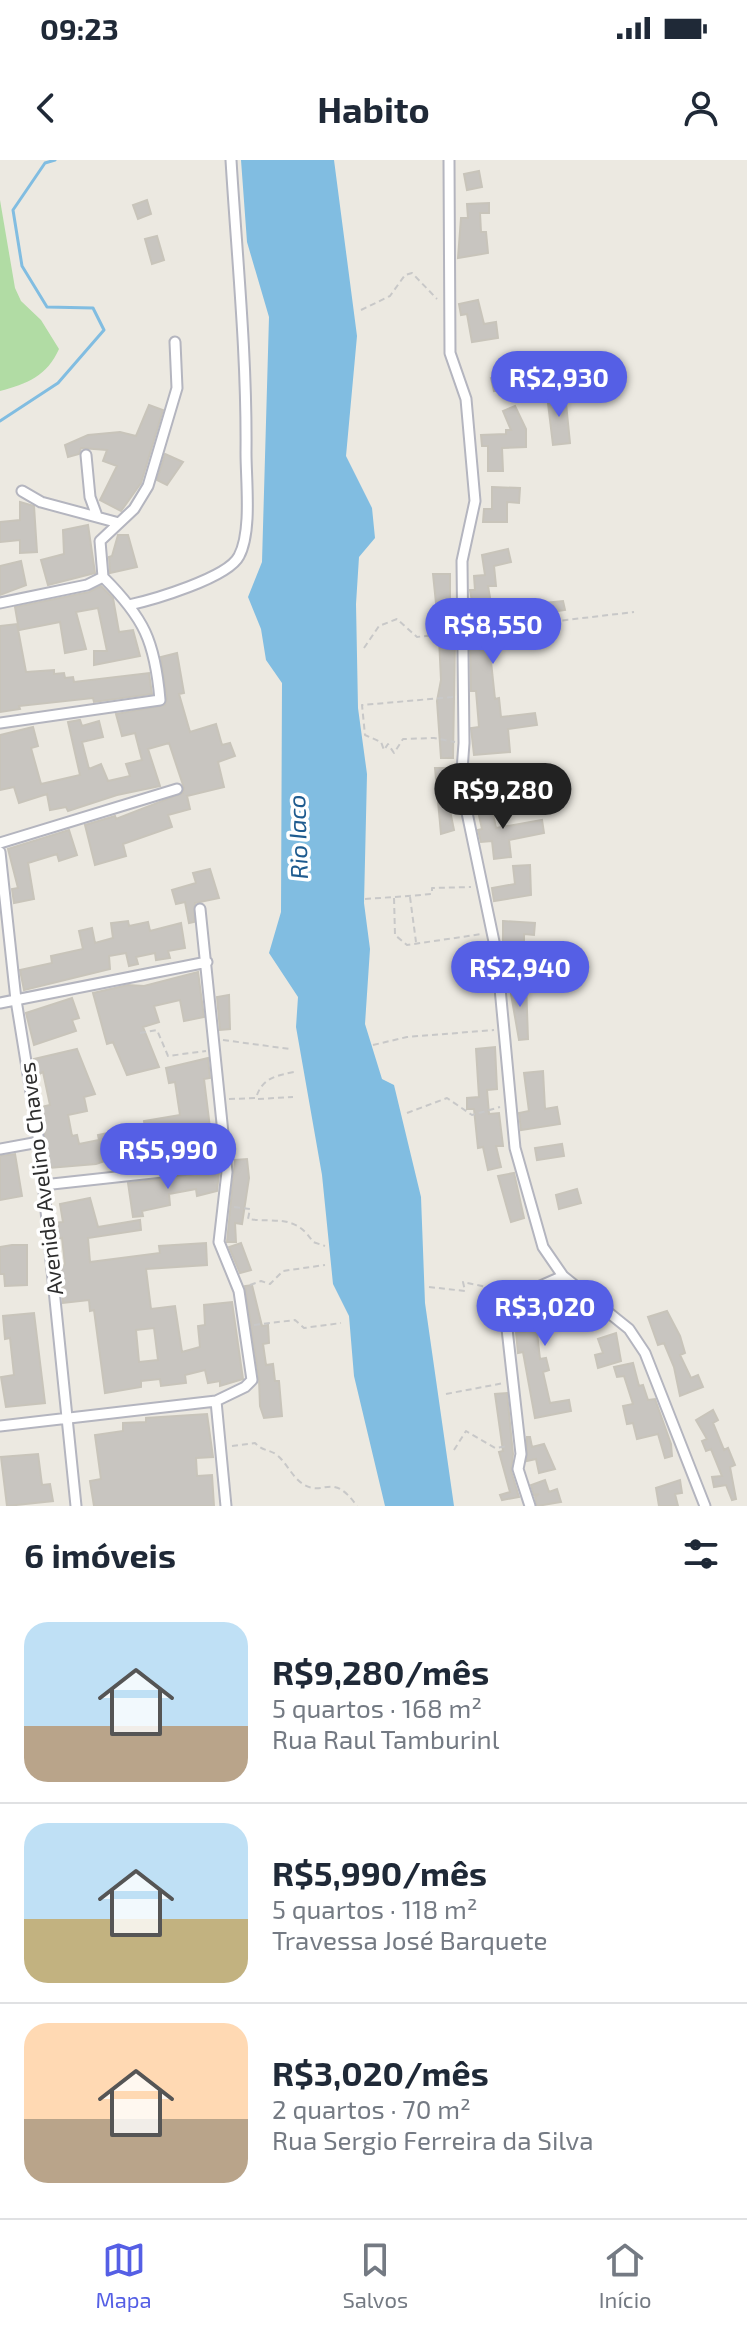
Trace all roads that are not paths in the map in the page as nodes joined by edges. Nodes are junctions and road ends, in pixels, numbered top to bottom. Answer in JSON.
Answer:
{"nodes":[{"id":1,"x":231,"y":160,"type":"edge"},
{"id":2,"x":449,"y":160,"type":"edge"},
{"id":3,"x":175,"y":342,"type":"dead end"},
{"id":4,"x":86,"y":455,"type":"dead end"},
{"id":5,"x":22,"y":491,"type":"dead end"},
{"id":6,"x":97,"y":516,"type":"junction"},
{"id":7,"x":119,"y":523,"type":"junction"},
{"id":8,"x":103,"y":577,"type":"junction"},
{"id":9,"x":0,"y":603,"type":"edge"},
{"id":10,"x":129,"y":605,"type":"junction"},
{"id":11,"x":0,"y":723,"type":"edge"},
{"id":12,"x":177,"y":789,"type":"dead end"},
{"id":13,"x":0,"y":843,"type":"edge"},
{"id":14,"x":0,"y":852,"type":"edge"},
{"id":15,"x":200,"y":909,"type":"dead end"},
{"id":16,"x":207,"y":962,"type":"junction"},
{"id":17,"x":16,"y":1000,"type":"junction"},
{"id":18,"x":0,"y":1003,"type":"edge"},
{"id":19,"x":39,"y":1142,"type":"junction"},
{"id":20,"x":0,"y":1149,"type":"edge"},
{"id":21,"x":226,"y":1165,"type":"junction"},
{"id":22,"x":43,"y":1185,"type":"junction"},
{"id":23,"x":563,"y":1276,"type":"junction"},
{"id":24,"x":216,"y":1401,"type":"junction"},
{"id":25,"x":67,"y":1418,"type":"junction"},
{"id":26,"x":0,"y":1426,"type":"edge"},
{"id":27,"x":76,"y":1506,"type":"edge"},
{"id":28,"x":226,"y":1506,"type":"edge"},
{"id":29,"x":530,"y":1506,"type":"edge"},
{"id":30,"x":705,"y":1506,"type":"edge"}],
"edges":[{"from":1,"to":10,"type":"street"},
{"from":2,"to":23,"type":"street"},
{"from":3,"to":7,"type":"street"},
{"from":4,"to":6,"type":"street"},
{"from":5,"to":6,"type":"street"},
{"from":6,"to":7,"type":"street"},
{"from":7,"to":8,"type":"street"},
{"from":8,"to":9,"type":"street"},
{"from":8,"to":10,"type":"street"},
{"from":10,"to":11,"type":"street"},
{"from":12,"to":13,"type":"street"},
{"from":14,"to":17,"type":"street","name":"Avenida Avelino Chaves"},
{"from":15,"to":16,"type":"street"},
{"from":16,"to":17,"type":"street"},
{"from":16,"to":21,"type":"street"},
{"from":17,"to":18,"type":"street"},
{"from":17,"to":19,"type":"street","name":"Avenida Avelino Chaves"},
{"from":19,"to":20,"type":"street"},
{"from":19,"to":22,"type":"street","name":"Avenida Avelino Chaves"},
{"from":21,"to":22,"type":"street"},
{"from":21,"to":24,"type":"street"},
{"from":22,"to":25,"type":"street","name":"Avenida Avelino Chaves"},
{"from":23,"to":29,"type":"street"},
{"from":23,"to":30,"type":"street"},
{"from":24,"to":25,"type":"street"},
{"from":24,"to":28,"type":"street"},
{"from":25,"to":26,"type":"street"},
{"from":25,"to":27,"type":"street","name":"Avenida Avelino Chaves"}]}
